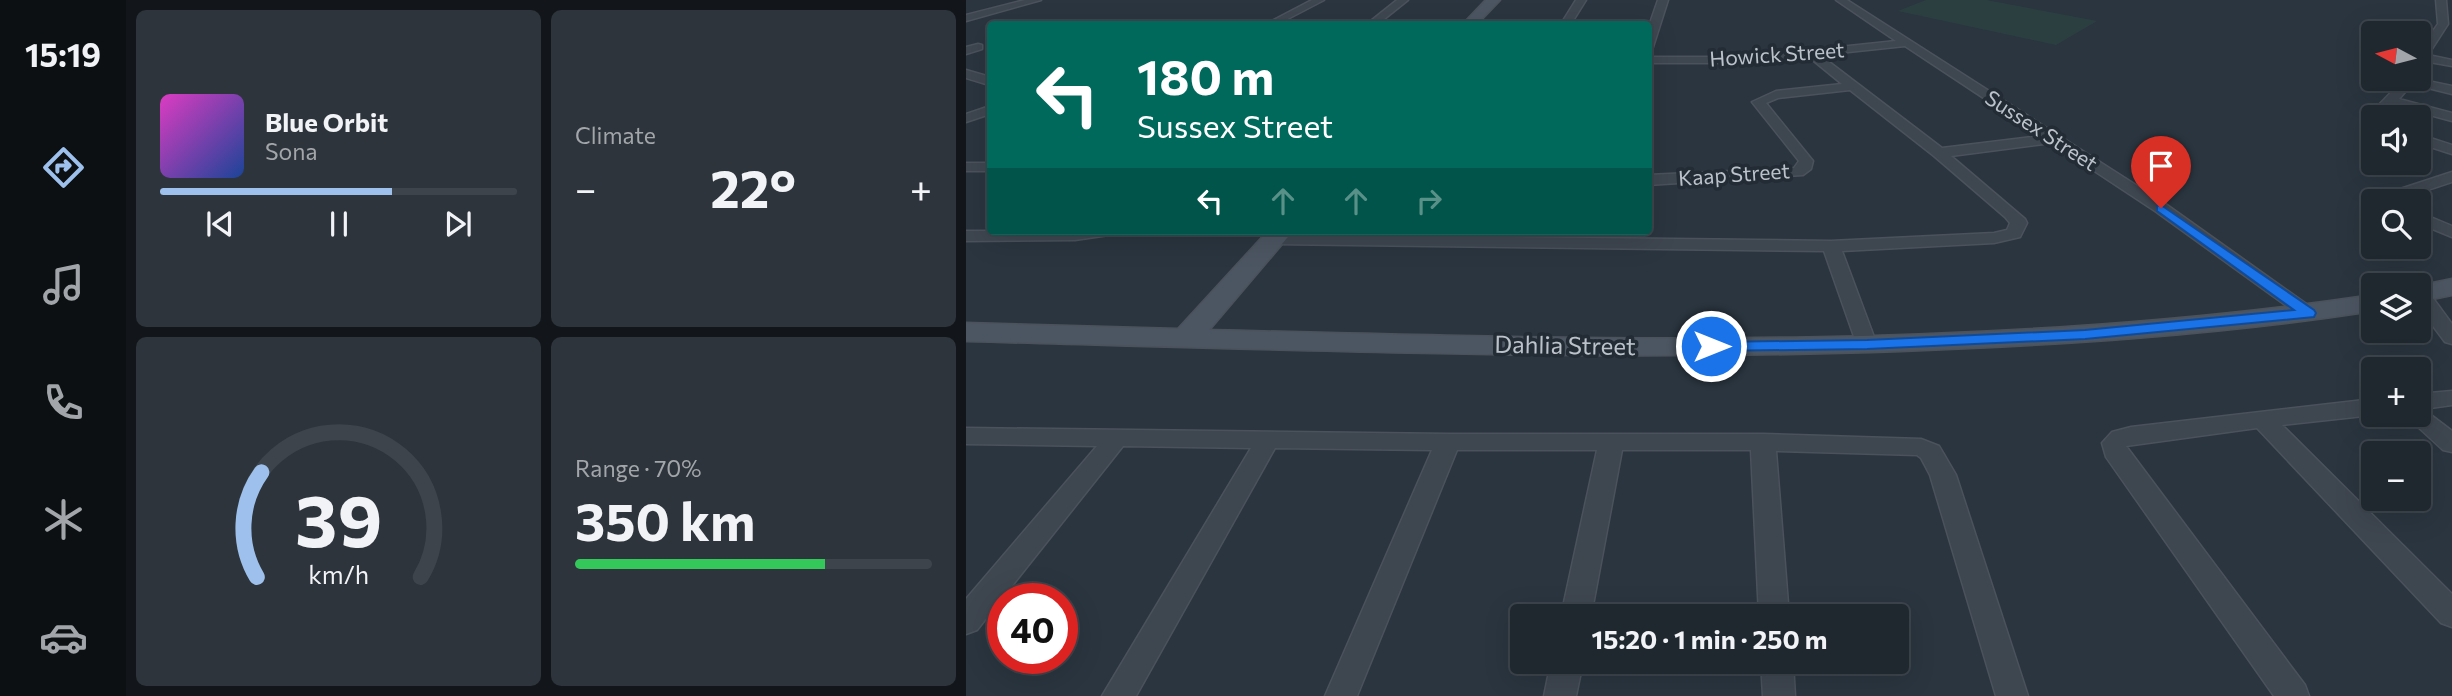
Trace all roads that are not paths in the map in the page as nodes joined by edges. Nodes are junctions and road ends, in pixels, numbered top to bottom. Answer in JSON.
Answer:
{"nodes":[{"id":1,"x":1036,"y":0,"type":"edge"},
{"id":2,"x":1320,"y":0,"type":"edge"},
{"id":3,"x":1403,"y":0,"type":"edge"},
{"id":4,"x":1493,"y":0,"type":"edge"},
{"id":5,"x":1581,"y":0,"type":"edge"},
{"id":6,"x":1663,"y":0,"type":"edge"},
{"id":7,"x":1841,"y":0,"type":"edge"},
{"id":8,"x":2445,"y":5,"type":"edge"},
{"id":9,"x":966,"y":18,"type":"edge"},
{"id":10,"x":1277,"y":21,"type":"edge"},
{"id":11,"x":1376,"y":21,"type":"edge"},
{"id":12,"x":1473,"y":21,"type":"edge"},
{"id":13,"x":1568,"y":21,"type":"edge"},
{"id":14,"x":2448,"y":24,"type":"edge"},
{"id":15,"x":1652,"y":34,"type":"edge"},
{"id":16,"x":1905,"y":43,"type":"junction"},
{"id":17,"x":978,"y":47,"type":"dead end"},
{"id":18,"x":2431,"y":47,"type":"edge"},
{"id":19,"x":966,"y":51,"type":"edge"},
{"id":20,"x":1812,"y":55,"type":"junction"},
{"id":21,"x":1652,"y":60,"type":"edge"},
{"id":22,"x":2431,"y":61,"type":"edge"},
{"id":23,"x":2452,"y":64,"type":"edge"},
{"id":24,"x":966,"y":74,"type":"edge"},
{"id":25,"x":986,"y":80,"type":"dead end"},
{"id":26,"x":2431,"y":85,"type":"edge"},
{"id":27,"x":1853,"y":86,"type":"junction"},
{"id":28,"x":2452,"y":90,"type":"edge"},
{"id":29,"x":2400,"y":91,"type":"edge"},
{"id":30,"x":2392,"y":101,"type":"junction"},
{"id":31,"x":2388,"y":105,"type":"edge"},
{"id":32,"x":987,"y":111,"type":"edge"},
{"id":33,"x":2452,"y":117,"type":"edge"},
{"id":34,"x":966,"y":118,"type":"edge"},
{"id":35,"x":2051,"y":139,"type":"junction"},
{"id":36,"x":2431,"y":143,"type":"edge"},
{"id":37,"x":2452,"y":150,"type":"edge"},
{"id":38,"x":1939,"y":153,"type":"junction"},
{"id":39,"x":966,"y":167,"type":"edge"},
{"id":40,"x":987,"y":167,"type":"edge"},
{"id":41,"x":2452,"y":177,"type":"edge"},
{"id":42,"x":1652,"y":180,"type":"edge"},
{"id":43,"x":2415,"y":189,"type":"edge"},
{"id":44,"x":2431,"y":223,"type":"edge"},
{"id":45,"x":2452,"y":232,"type":"edge"},
{"id":46,"x":1074,"y":235,"type":"edge"},
{"id":47,"x":1277,"y":235,"type":"edge"},
{"id":48,"x":966,"y":236,"type":"edge"},
{"id":49,"x":1440,"y":236,"type":"edge"},
{"id":50,"x":1596,"y":237,"type":"edge"},
{"id":51,"x":1831,"y":246,"type":"junction"},
{"id":52,"x":2452,"y":286,"type":"edge"},
{"id":53,"x":2431,"y":291,"type":"edge"},
{"id":54,"x":2361,"y":305,"type":"edge"},
{"id":55,"x":2431,"y":310,"type":"edge"},
{"id":56,"x":2309,"y":313,"type":"junction"},
{"id":57,"x":966,"y":332,"type":"edge"},
{"id":58,"x":1187,"y":337,"type":"junction"},
{"id":59,"x":2452,"y":338,"type":"edge"},
{"id":60,"x":1867,"y":345,"type":"junction"},
{"id":61,"x":2452,"y":398,"type":"edge"},
{"id":62,"x":2431,"y":400,"type":"edge"},
{"id":63,"x":2361,"y":408,"type":"edge"},
{"id":64,"x":2263,"y":420,"type":"junction"},
{"id":65,"x":2431,"y":427,"type":"edge"},
{"id":66,"x":966,"y":436,"type":"edge"},
{"id":67,"x":1116,"y":439,"type":"junction"},
{"id":68,"x":1267,"y":441,"type":"junction"},
{"id":69,"x":1448,"y":442,"type":"junction"},
{"id":70,"x":1611,"y":442,"type":"junction"},
{"id":71,"x":1763,"y":442,"type":"junction"},
{"id":72,"x":2452,"y":444,"type":"edge"},
{"id":73,"x":1578,"y":604,"type":"edge"},
{"id":74,"x":1773,"y":604,"type":"edge"},
{"id":75,"x":2452,"y":614,"type":"edge"},
{"id":76,"x":966,"y":621,"type":"edge"},
{"id":77,"x":1565,"y":674,"type":"edge"},
{"id":78,"x":1778,"y":674,"type":"edge"},
{"id":79,"x":1118,"y":696,"type":"edge"},
{"id":80,"x":1341,"y":696,"type":"edge"},
{"id":81,"x":1560,"y":696,"type":"edge"},
{"id":82,"x":1779,"y":696,"type":"edge"},
{"id":83,"x":2012,"y":696,"type":"edge"},
{"id":84,"x":2293,"y":696,"type":"edge"}],
"edges":[{"from":1,"to":9,"type":"street"},
{"from":2,"to":10,"type":"street"},
{"from":3,"to":11,"type":"street"},
{"from":4,"to":12,"type":"street"},
{"from":5,"to":13,"type":"street"},
{"from":6,"to":15,"type":"street"},
{"from":7,"to":16,"type":"street","name":"Sussex Street"},
{"from":8,"to":14,"type":"street"},
{"from":14,"to":18,"type":"street"},
{"from":16,"to":20,"type":"street","name":"Howick Street"},
{"from":16,"to":35,"type":"street","name":"Sussex Street"},
{"from":17,"to":19,"type":"street"},
{"from":20,"to":21,"type":"street","name":"Howick Street"},
{"from":20,"to":27,"type":"street"},
{"from":22,"to":23,"type":"street"},
{"from":24,"to":25,"type":"street"},
{"from":26,"to":28,"type":"street"},
{"from":27,"to":38,"type":"street"},
{"from":27,"to":42,"type":"street","name":"Kaap Street"},
{"from":29,"to":30,"type":"street"},
{"from":30,"to":31,"type":"street"},
{"from":30,"to":33,"type":"street"},
{"from":32,"to":34,"type":"street"},
{"from":35,"to":38,"type":"street"},
{"from":35,"to":56,"type":"street","name":"Sussex Street"},
{"from":36,"to":37,"type":"street"},
{"from":38,"to":51,"type":"street"},
{"from":39,"to":40,"type":"street"},
{"from":41,"to":43,"type":"street"},
{"from":44,"to":45,"type":"street"},
{"from":46,"to":48,"type":"street"},
{"from":47,"to":49,"type":"street"},
{"from":47,"to":58,"type":"street"},
{"from":49,"to":50,"type":"street"},
{"from":50,"to":51,"type":"street"},
{"from":51,"to":60,"type":"street"},
{"from":52,"to":53,"type":"street"},
{"from":54,"to":56,"type":"street","name":"Dahlia Street"},
{"from":55,"to":59,"type":"street"},
{"from":56,"to":60,"type":"street","name":"Dahlia Street"},
{"from":57,"to":58,"type":"street","name":"Dahlia Street"},
{"from":58,"to":60,"type":"street","name":"Dahlia Street"},
{"from":61,"to":62,"type":"street"},
{"from":63,"to":64,"type":"street"},
{"from":64,"to":75,"type":"street"},
{"from":64,"to":84,"type":"street"},
{"from":65,"to":72,"type":"street"},
{"from":66,"to":67,"type":"street"},
{"from":67,"to":68,"type":"street"},
{"from":67,"to":76,"type":"street"},
{"from":68,"to":69,"type":"street"},
{"from":68,"to":79,"type":"street"},
{"from":69,"to":70,"type":"street"},
{"from":69,"to":80,"type":"street"},
{"from":70,"to":71,"type":"street"},
{"from":70,"to":73,"type":"street"},
{"from":71,"to":74,"type":"street"},
{"from":71,"to":83,"type":"street"},
{"from":77,"to":81,"type":"street"},
{"from":78,"to":82,"type":"street"}]}
